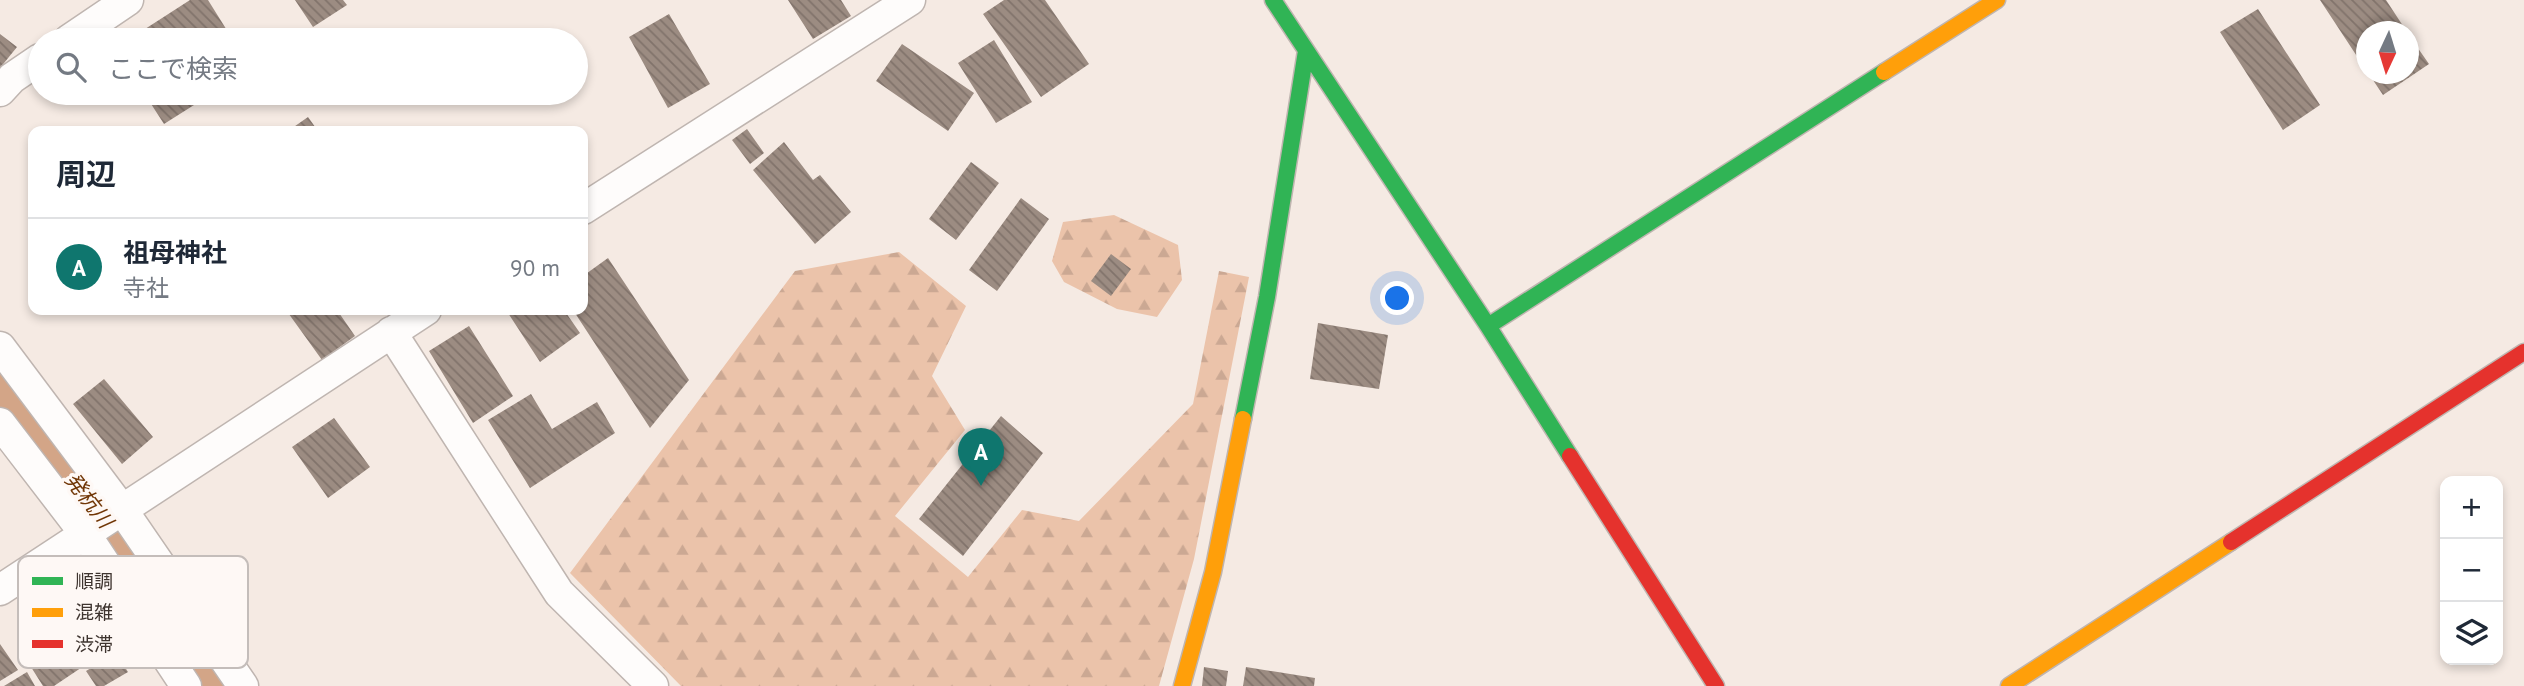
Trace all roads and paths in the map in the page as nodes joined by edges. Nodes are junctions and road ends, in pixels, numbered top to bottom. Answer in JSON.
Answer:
{"nodes":[{"id":1,"x":128,"y":0,"type":"edge"},
{"id":2,"x":910,"y":0,"type":"edge"},
{"id":3,"x":1273,"y":0,"type":"edge"},
{"id":4,"x":1997,"y":0,"type":"edge"},
{"id":5,"x":86,"y":28,"type":"edge"},
{"id":6,"x":1306,"y":51,"type":"junction"},
{"id":7,"x":28,"y":67,"type":"edge"},
{"id":8,"x":0,"y":92,"type":"edge"},
{"id":9,"x":588,"y":206,"type":"edge"},
{"id":10,"x":418,"y":315,"type":"edge"},
{"id":11,"x":1488,"y":326,"type":"junction"},
{"id":12,"x":391,"y":332,"type":"junction"},
{"id":13,"x":0,"y":346,"type":"edge"},
{"id":14,"x":2524,"y":352,"type":"edge"},
{"id":15,"x":0,"y":423,"type":"edge"},
{"id":16,"x":123,"y":511,"type":"junction"},
{"id":17,"x":86,"y":535,"type":"junction"},
{"id":18,"x":53,"y":556,"type":"edge"},
{"id":19,"x":100,"y":556,"type":"edge"},
{"id":20,"x":154,"y":556,"type":"edge"},
{"id":21,"x":18,"y":578,"type":"edge"},
{"id":22,"x":0,"y":590,"type":"edge"},
{"id":23,"x":175,"y":668,"type":"edge"},
{"id":24,"x":231,"y":668,"type":"edge"},
{"id":25,"x":187,"y":686,"type":"edge"},
{"id":26,"x":243,"y":686,"type":"edge"},
{"id":27,"x":653,"y":686,"type":"edge"},
{"id":28,"x":1182,"y":686,"type":"edge"},
{"id":29,"x":1716,"y":686,"type":"edge"},
{"id":30,"x":2009,"y":686,"type":"edge"}],
"edges":[{"from":1,"to":5,"type":"street"},
{"from":2,"to":9,"type":"street"},
{"from":3,"to":6,"type":"street"},
{"from":4,"to":11,"type":"street"},
{"from":6,"to":11,"type":"street"},
{"from":6,"to":28,"type":"street"},
{"from":7,"to":8,"type":"street"},
{"from":10,"to":12,"type":"street"},
{"from":11,"to":29,"type":"street"},
{"from":12,"to":16,"type":"street"},
{"from":12,"to":27,"type":"street"},
{"from":13,"to":16,"type":"street"},
{"from":14,"to":30,"type":"street"},
{"from":15,"to":17,"type":"street"},
{"from":16,"to":17,"type":"street"},
{"from":16,"to":20,"type":"street"},
{"from":17,"to":18,"type":"street"},
{"from":17,"to":19,"type":"street"},
{"from":21,"to":22,"type":"street"},
{"from":23,"to":25,"type":"street"},
{"from":24,"to":26,"type":"street"}]}
